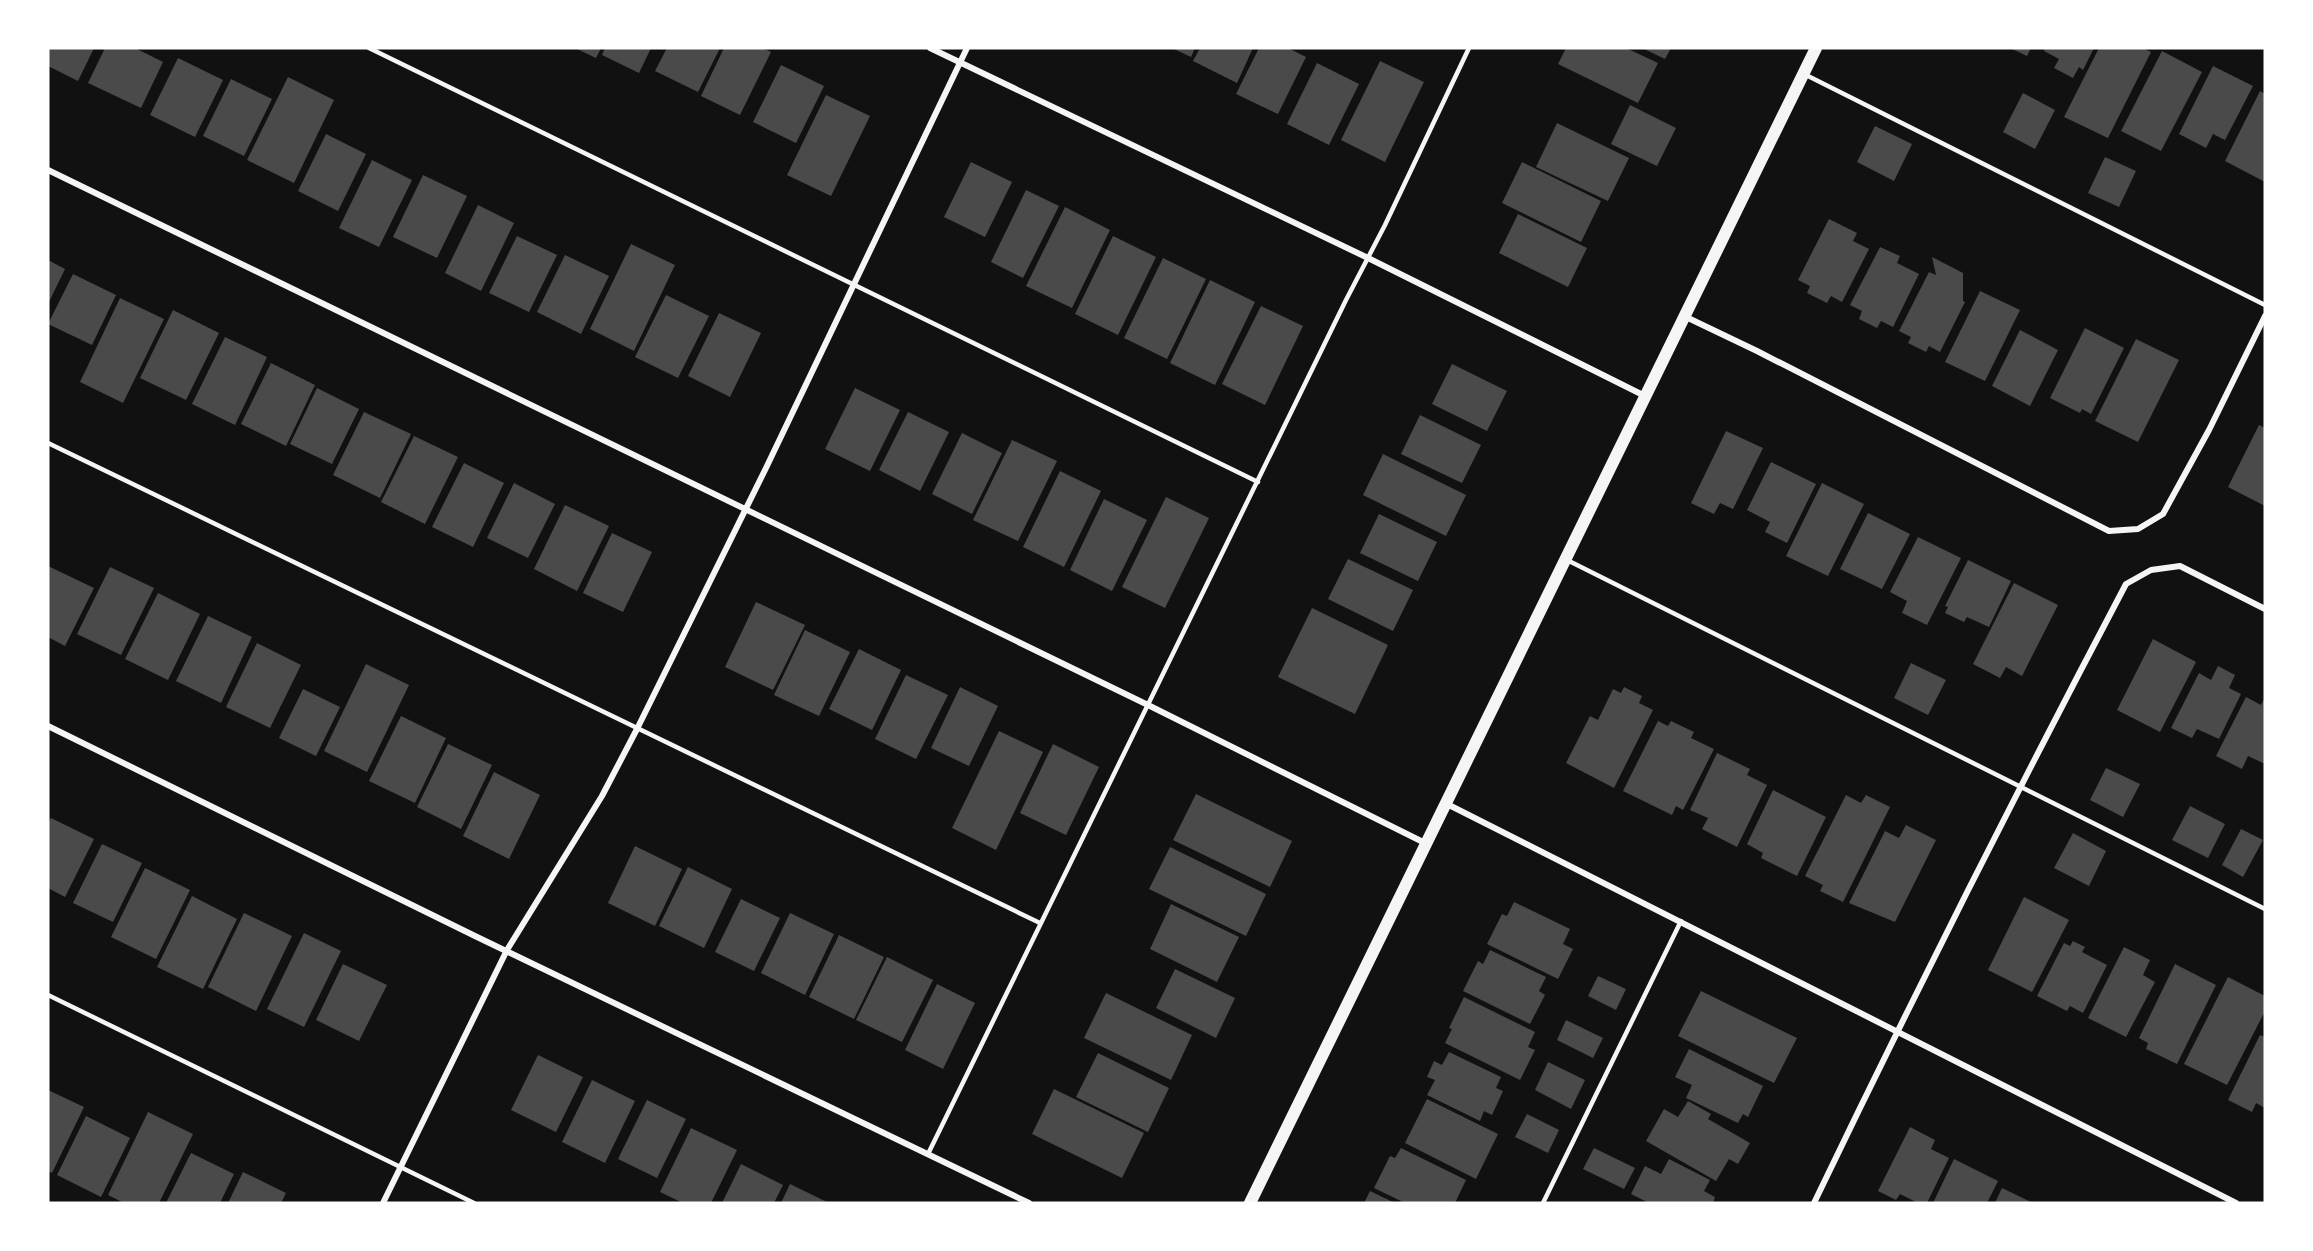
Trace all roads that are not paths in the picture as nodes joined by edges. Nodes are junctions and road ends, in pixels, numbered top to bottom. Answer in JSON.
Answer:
{"nodes":[{"id":1,"x":369,"y":48,"type":"edge"},
{"id":2,"x":930,"y":48,"type":"edge"},
{"id":3,"x":967,"y":48,"type":"edge"},
{"id":4,"x":1468,"y":48,"type":"edge"},
{"id":5,"x":1816,"y":48,"type":"edge"},
{"id":6,"x":960,"y":63,"type":"junction"},
{"id":7,"x":1804,"y":74,"type":"junction"},
{"id":8,"x":48,"y":170,"type":"edge"},
{"id":9,"x":1368,"y":258,"type":"junction"},
{"id":10,"x":855,"y":285,"type":"junction"},
{"id":11,"x":2265,"y":305,"type":"edge"},
{"id":12,"x":2265,"y":316,"type":"edge"},
{"id":13,"x":1686,"y":317,"type":"junction"},
{"id":14,"x":1647,"y":397,"type":"junction"},
{"id":15,"x":48,"y":444,"type":"edge"},
{"id":16,"x":1258,"y":482,"type":"junction"},
{"id":17,"x":746,"y":509,"type":"junction"},
{"id":18,"x":1566,"y":559,"type":"junction"},
{"id":19,"x":2265,"y":609,"type":"edge"},
{"id":20,"x":1148,"y":705,"type":"junction"},
{"id":21,"x":48,"y":726,"type":"edge"},
{"id":22,"x":637,"y":729,"type":"junction"},
{"id":23,"x":2020,"y":786,"type":"junction"},
{"id":24,"x":1447,"y":804,"type":"junction"},
{"id":25,"x":1428,"y":844,"type":"junction"},
{"id":26,"x":2265,"y":909,"type":"edge"},
{"id":27,"x":1681,"y":921,"type":"junction"},
{"id":28,"x":1040,"y":923,"type":"junction"},
{"id":29,"x":507,"y":951,"type":"junction"},
{"id":30,"x":48,"y":995,"type":"edge"},
{"id":31,"x":1897,"y":1031,"type":"junction"},
{"id":32,"x":928,"y":1154,"type":"junction"},
{"id":33,"x":400,"y":1167,"type":"junction"},
{"id":34,"x":383,"y":1203,"type":"edge"},
{"id":35,"x":474,"y":1203,"type":"edge"},
{"id":36,"x":1029,"y":1203,"type":"edge"},
{"id":37,"x":1250,"y":1203,"type":"edge"},
{"id":38,"x":1543,"y":1203,"type":"edge"},
{"id":39,"x":1814,"y":1203,"type":"edge"},
{"id":40,"x":2236,"y":1203,"type":"edge"}],
"edges":[{"from":1,"to":10,"type":"lane"},
{"from":2,"to":6,"type":"street"},
{"from":3,"to":6,"type":"street"},
{"from":4,"to":9,"type":"lane"},
{"from":5,"to":7,"type":"main road"},
{"from":6,"to":9,"type":"street"},
{"from":6,"to":10,"type":"street"},
{"from":7,"to":11,"type":"lane"},
{"from":7,"to":13,"type":"main road"},
{"from":8,"to":17,"type":"street"},
{"from":9,"to":14,"type":"street"},
{"from":9,"to":16,"type":"lane"},
{"from":10,"to":16,"type":"lane"},
{"from":10,"to":17,"type":"street"},
{"from":12,"to":13,"type":"street"},
{"from":13,"to":14,"type":"main road"},
{"from":14,"to":18,"type":"main road"},
{"from":15,"to":22,"type":"lane"},
{"from":16,"to":20,"type":"lane"},
{"from":17,"to":20,"type":"street"},
{"from":17,"to":22,"type":"street"},
{"from":18,"to":23,"type":"lane"},
{"from":18,"to":24,"type":"main road"},
{"from":19,"to":23,"type":"street"},
{"from":20,"to":25,"type":"street"},
{"from":20,"to":28,"type":"lane"},
{"from":21,"to":29,"type":"street"},
{"from":22,"to":28,"type":"lane"},
{"from":22,"to":29,"type":"street"},
{"from":23,"to":26,"type":"lane"},
{"from":23,"to":31,"type":"street"},
{"from":24,"to":25,"type":"main road"},
{"from":24,"to":27,"type":"street"},
{"from":25,"to":37,"type":"main road"},
{"from":27,"to":31,"type":"street"},
{"from":27,"to":38,"type":"lane"},
{"from":28,"to":32,"type":"lane"},
{"from":29,"to":32,"type":"street"},
{"from":29,"to":33,"type":"street"},
{"from":30,"to":33,"type":"lane"},
{"from":31,"to":39,"type":"street"},
{"from":31,"to":40,"type":"street"},
{"from":32,"to":36,"type":"street"},
{"from":33,"to":34,"type":"street"},
{"from":33,"to":35,"type":"lane"}]}
